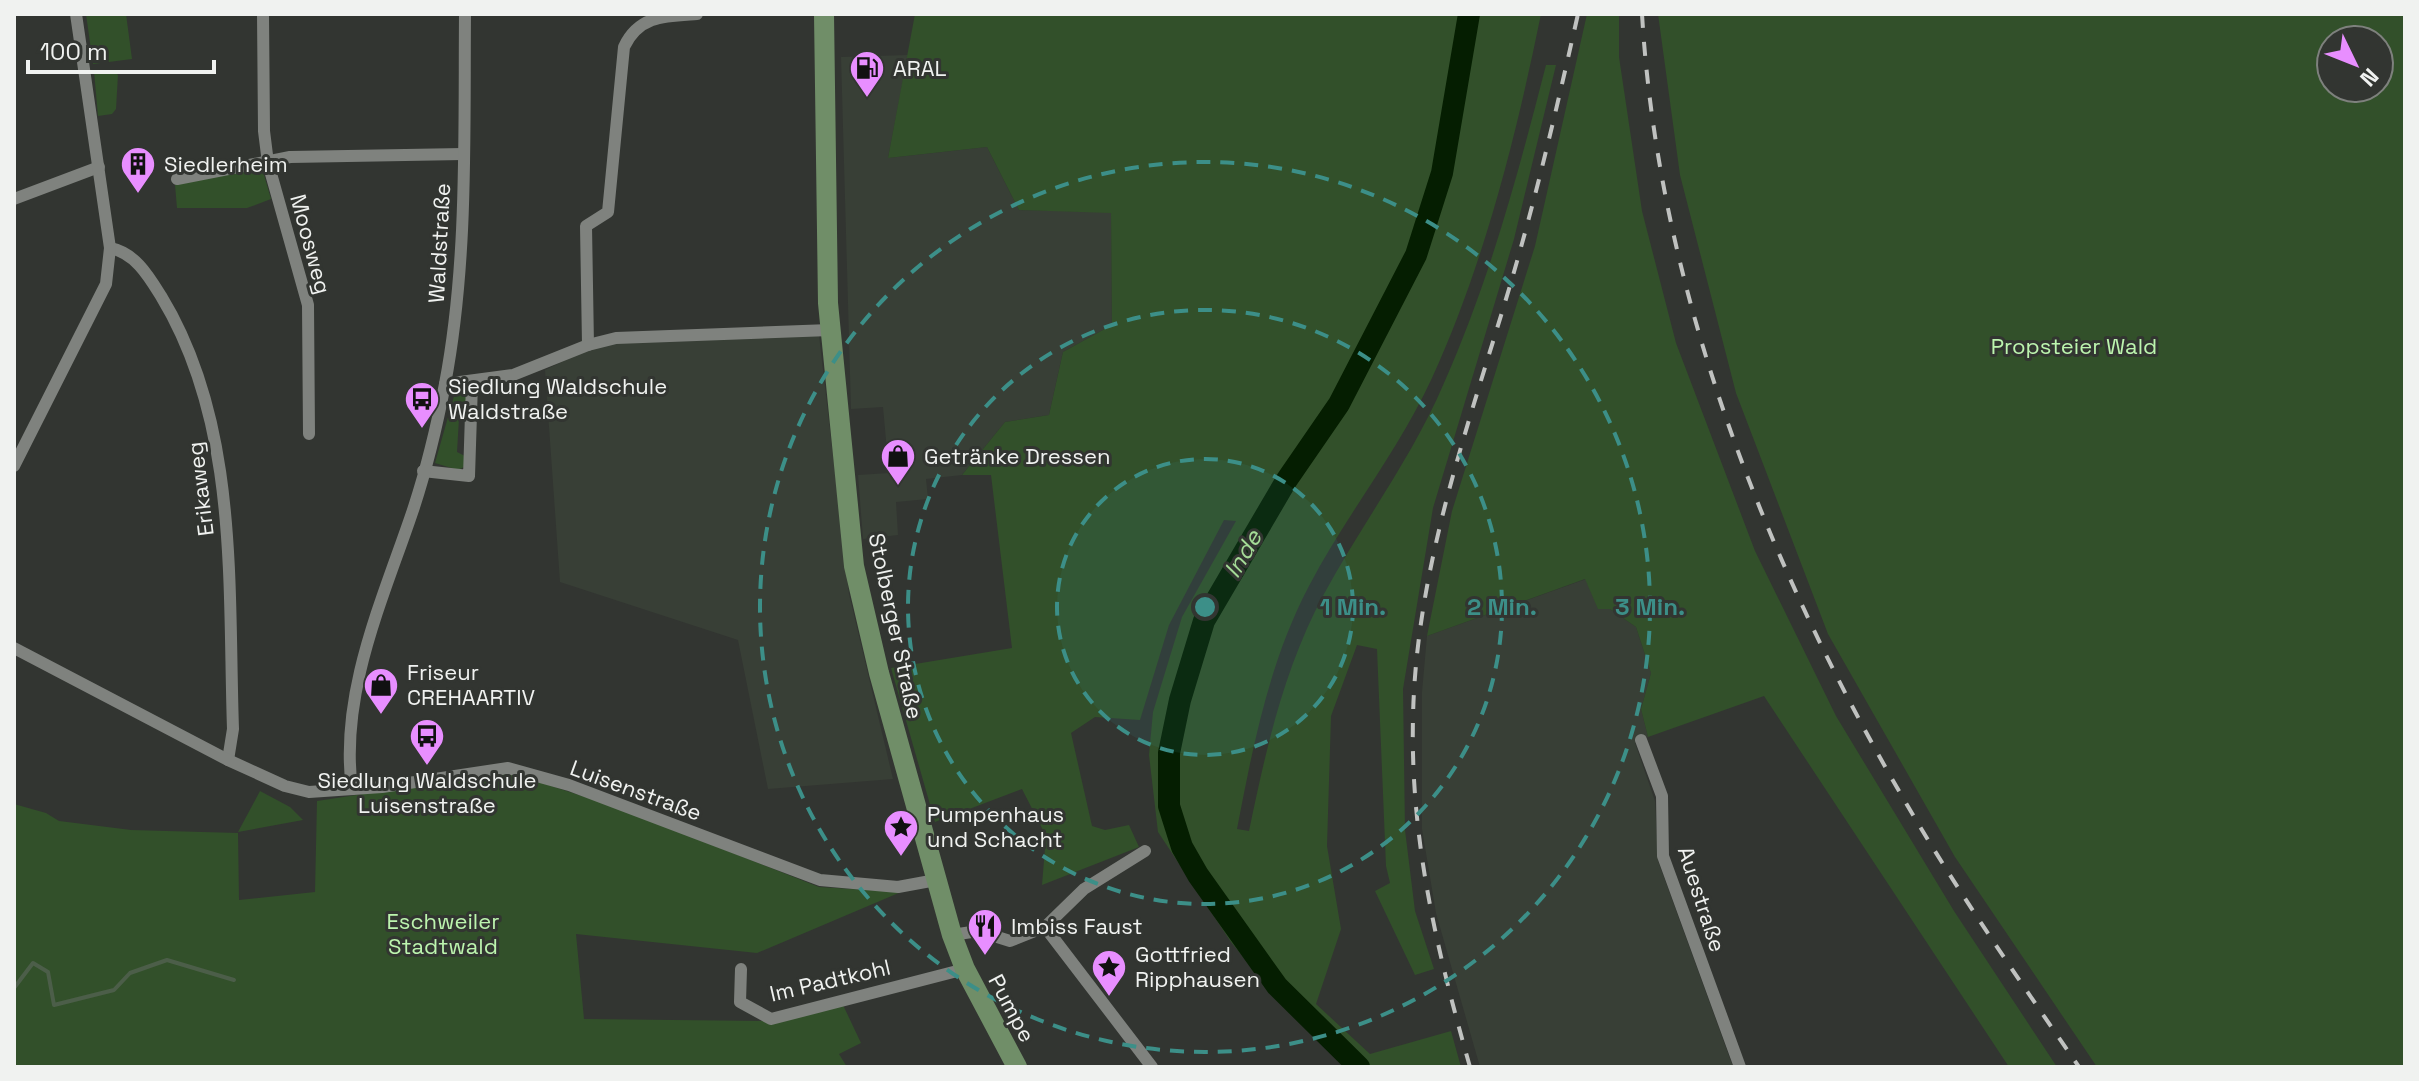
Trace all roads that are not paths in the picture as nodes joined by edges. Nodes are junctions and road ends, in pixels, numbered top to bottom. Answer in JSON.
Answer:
{"nodes":[{"id":1,"x":76,"y":14,"type":"edge"},
{"id":2,"x":263,"y":14,"type":"edge"},
{"id":3,"x":465,"y":14,"type":"edge"},
{"id":4,"x":684,"y":14,"type":"edge"},
{"id":5,"x":697,"y":14,"type":"edge"},
{"id":6,"x":824,"y":14,"type":"edge"},
{"id":7,"x":463,"y":154,"type":"junction"},
{"id":8,"x":268,"y":163,"type":"junction"},
{"id":9,"x":99,"y":167,"type":"junction"},
{"id":10,"x":177,"y":179,"type":"dead end"},
{"id":11,"x":14,"y":199,"type":"edge"},
{"id":12,"x":110,"y":248,"type":"junction"},
{"id":13,"x":830,"y":330,"type":"junction"},
{"id":14,"x":588,"y":345,"type":"junction"},
{"id":15,"x":472,"y":383,"type":"junction"},
{"id":16,"x":445,"y":384,"type":"junction"},
{"id":17,"x":309,"y":434,"type":"dead end"},
{"id":18,"x":14,"y":466,"type":"edge"},
{"id":19,"x":423,"y":471,"type":"junction"},
{"id":20,"x":14,"y":648,"type":"edge"},
{"id":21,"x":1641,"y":740,"type":"dead end"},
{"id":22,"x":228,"y":760,"type":"junction"},
{"id":23,"x":352,"y":789,"type":"junction"},
{"id":24,"x":1145,"y":851,"type":"dead end"},
{"id":25,"x":936,"y":880,"type":"junction"},
{"id":26,"x":1045,"y":927,"type":"junction"},
{"id":27,"x":952,"y":935,"type":"junction"},
{"id":28,"x":741,"y":969,"type":"dead end"},
{"id":29,"x":965,"y":969,"type":"junction"},
{"id":30,"x":1017,"y":1067,"type":"edge"},
{"id":31,"x":1152,"y":1067,"type":"edge"},
{"id":32,"x":1740,"y":1067,"type":"edge"}],
"edges":[{"from":1,"to":9,"type":"street"},
{"from":2,"to":8,"type":"street","name":"Moosweg"},
{"from":3,"to":7,"type":"street","name":"Waldstraße"},
{"from":4,"to":5,"type":"street"},
{"from":4,"to":14,"type":"street"},
{"from":6,"to":13,"type":"main road","name":"Stolberger Straße"},
{"from":7,"to":8,"type":"street"},
{"from":7,"to":16,"type":"street","name":"Waldstraße"},
{"from":8,"to":10,"type":"street"},
{"from":8,"to":17,"type":"street","name":"Moosweg"},
{"from":9,"to":11,"type":"street"},
{"from":9,"to":12,"type":"street"},
{"from":12,"to":18,"type":"street"},
{"from":12,"to":22,"type":"street","name":"Erikaweg"},
{"from":13,"to":14,"type":"street"},
{"from":13,"to":25,"type":"main road","name":"Stolberger Straße"},
{"from":14,"to":15,"type":"street"},
{"from":15,"to":16,"type":"street"},
{"from":15,"to":19,"type":"street"},
{"from":16,"to":19,"type":"street","name":"Waldstraße"},
{"from":19,"to":23,"type":"street","name":"Waldstraße"},
{"from":20,"to":22,"type":"street","name":"Luisenstraße"},
{"from":21,"to":32,"type":"street","name":"Auestraße"},
{"from":22,"to":23,"type":"street","name":"Luisenstraße"},
{"from":23,"to":25,"type":"street","name":"Luisenstraße"},
{"from":24,"to":26,"type":"street"},
{"from":25,"to":27,"type":"main road","name":"Pumpe"},
{"from":26,"to":27,"type":"street"},
{"from":26,"to":31,"type":"street"},
{"from":27,"to":29,"type":"main road","name":"Pumpe"},
{"from":28,"to":29,"type":"street","name":"Im Padtkohl"},
{"from":29,"to":30,"type":"main road","name":"Pumpe"}]}
